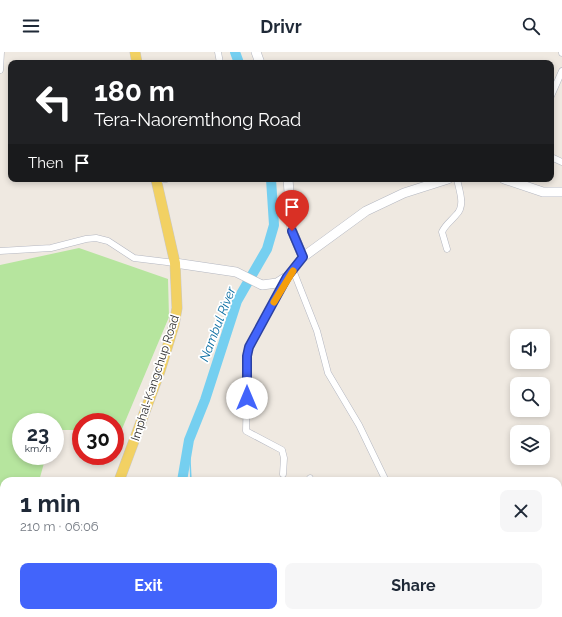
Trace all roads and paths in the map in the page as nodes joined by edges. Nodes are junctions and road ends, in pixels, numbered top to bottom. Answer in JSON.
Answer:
{"nodes":[{"id":1,"x":1,"y":52,"type":"edge"},
{"id":2,"x":0,"y":70,"type":"edge"},
{"id":3,"x":562,"y":70,"type":"edge"},
{"id":4,"x":554,"y":89,"type":"edge"},
{"id":5,"x":159,"y":182,"type":"edge"},
{"id":6,"x":288,"y":182,"type":"edge"},
{"id":7,"x":439,"y":182,"type":"edge"},
{"id":8,"x":458,"y":182,"type":"edge"},
{"id":9,"x":519,"y":182,"type":"edge"},
{"id":10,"x":562,"y":192,"type":"edge"},
{"id":11,"x":447,"y":249,"type":"dead end"},
{"id":12,"x":0,"y":251,"type":"edge"},
{"id":13,"x":303,"y":257,"type":"junction"},
{"id":14,"x":175,"y":263,"type":"junction"},
{"id":15,"x":290,"y":274,"type":"junction"},
{"id":16,"x":283,"y":474,"type":"dead end"},
{"id":17,"x":120,"y":477,"type":"edge"},
{"id":18,"x":384,"y":477,"type":"edge"}],
"edges":[{"from":1,"to":2,"type":"street"},
{"from":3,"to":4,"type":"street"},
{"from":5,"to":14,"type":"main road","name":"Imphal-Kangchup Road"},
{"from":6,"to":13,"type":"street"},
{"from":7,"to":13,"type":"street"},
{"from":8,"to":11,"type":"street"},
{"from":9,"to":10,"type":"street"},
{"from":12,"to":14,"type":"street"},
{"from":13,"to":15,"type":"street"},
{"from":14,"to":15,"type":"street"},
{"from":14,"to":17,"type":"main road","name":"Imphal-Kangchup Road"},
{"from":15,"to":16,"type":"street"},
{"from":15,"to":18,"type":"street"}]}
